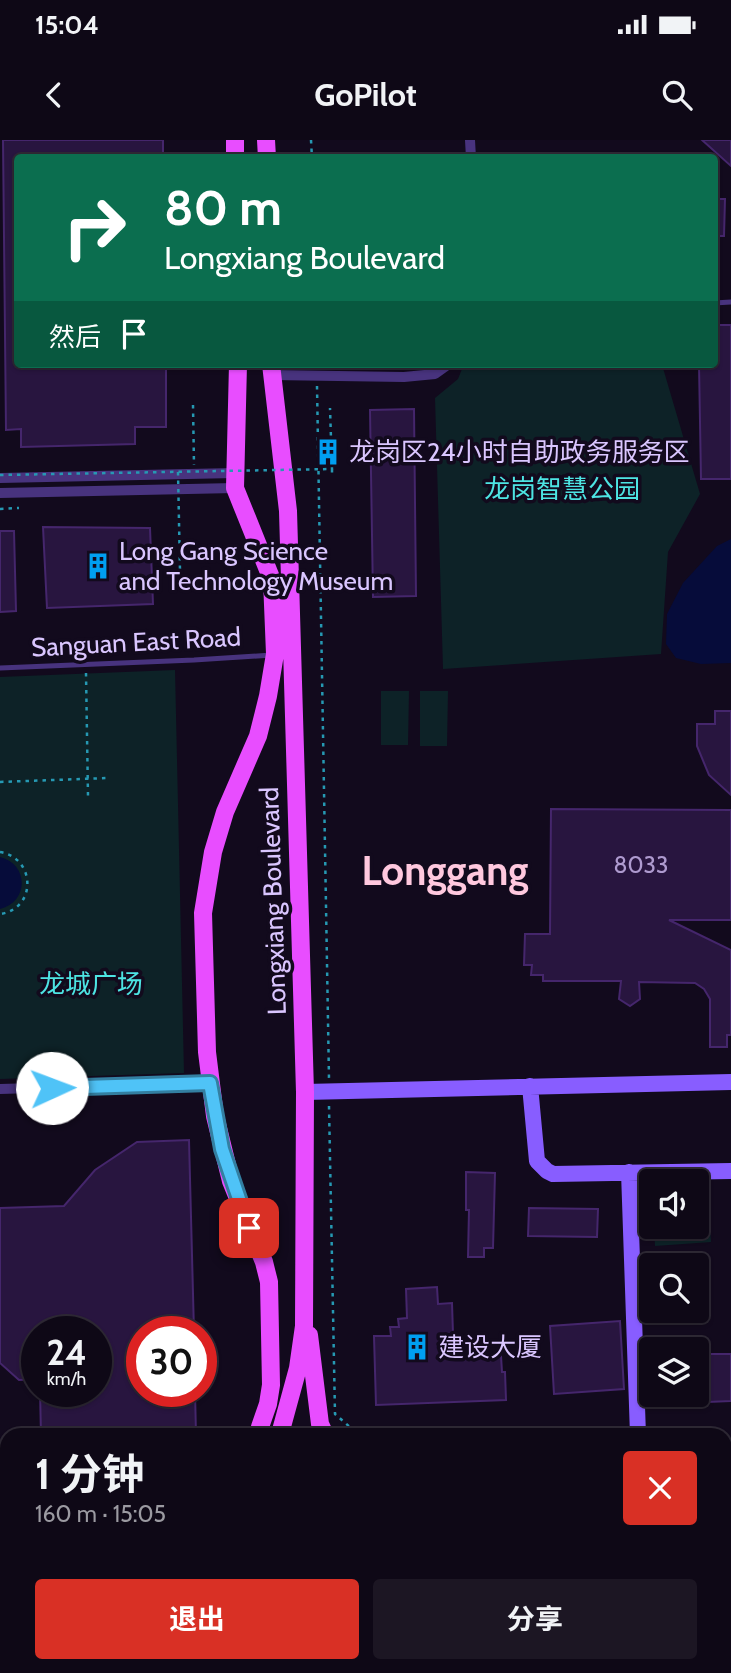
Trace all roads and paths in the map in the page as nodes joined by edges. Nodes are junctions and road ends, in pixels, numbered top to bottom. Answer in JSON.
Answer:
{"nodes":[{"id":1,"x":238,"y":368,"type":"edge"},
{"id":2,"x":443,"y":368,"type":"edge"},
{"id":3,"x":271,"y":370,"type":"edge"},
{"id":4,"x":316,"y":374,"type":"junction"},
{"id":5,"x":193,"y":405,"type":"dead end"},
{"id":6,"x":330,"y":408,"type":"dead end"},
{"id":7,"x":332,"y":469,"type":"junction"},
{"id":8,"x":194,"y":471,"type":"junction"},
{"id":9,"x":178,"y":472,"type":"junction"},
{"id":10,"x":0,"y":477,"type":"edge"},
{"id":11,"x":332,"y":477,"type":"dead end"},
{"id":12,"x":235,"y":481,"type":"junction"},
{"id":13,"x":0,"y":493,"type":"edge"},
{"id":14,"x":19,"y":508,"type":"dead end"},
{"id":15,"x":0,"y":509,"type":"edge"},
{"id":16,"x":180,"y":571,"type":"dead end"},
{"id":17,"x":275,"y":654,"type":"junction"},
{"id":18,"x":86,"y":664,"type":"junction"},
{"id":19,"x":0,"y":668,"type":"edge"},
{"id":20,"x":88,"y":778,"type":"junction"},
{"id":21,"x":108,"y":778,"type":"dead end"},
{"id":22,"x":0,"y":782,"type":"edge"},
{"id":23,"x":88,"y":796,"type":"dead end"},
{"id":24,"x":0,"y":852,"type":"edge"},
{"id":25,"x":0,"y":914,"type":"edge"},
{"id":26,"x":731,"y":1082,"type":"edge"},
{"id":27,"x":210,"y":1083,"type":"junction"},
{"id":28,"x":530,"y":1086,"type":"junction"},
{"id":29,"x":0,"y":1089,"type":"edge"},
{"id":30,"x":305,"y":1091,"type":"junction"},
{"id":31,"x":329,"y":1091,"type":"junction"},
{"id":32,"x":731,"y":1171,"type":"edge"},
{"id":33,"x":629,"y":1172,"type":"junction"},
{"id":34,"x":306,"y":1304,"type":"junction"},
{"id":35,"x":260,"y":1428,"type":"edge"},
{"id":36,"x":283,"y":1428,"type":"edge"},
{"id":37,"x":322,"y":1428,"type":"edge"},
{"id":38,"x":351,"y":1428,"type":"edge"},
{"id":39,"x":638,"y":1428,"type":"edge"}],
"edges":[{"from":1,"to":12,"type":"main road","name":"Longxiang Boulevard"},
{"from":2,"to":4,"type":"street"},
{"from":3,"to":4,"type":"street"},
{"from":3,"to":30,"type":"main road","name":"Longxiang Boulevard"},
{"from":4,"to":31,"type":"path"},
{"from":5,"to":8,"type":"path"},
{"from":6,"to":7,"type":"path","bridge":true},
{"from":7,"to":8,"type":"path","bridge":true},
{"from":7,"to":11,"type":"path","bridge":true},
{"from":8,"to":9,"type":"path","bridge":true},
{"from":9,"to":10,"type":"path","bridge":true},
{"from":9,"to":16,"type":"path","bridge":true},
{"from":10,"to":12,"type":"street"},
{"from":12,"to":13,"type":"street"},
{"from":12,"to":17,"type":"main road","name":"Longxiang Boulevard"},
{"from":14,"to":15,"type":"path"},
{"from":17,"to":18,"type":"lane","name":"Sanguan East Road"},
{"from":17,"to":27,"type":"main road","name":"Longxiang Boulevard"},
{"from":18,"to":19,"type":"lane","name":"Sanguan East Road"},
{"from":18,"to":20,"type":"path"},
{"from":20,"to":21,"type":"path"},
{"from":20,"to":22,"type":"path"},
{"from":20,"to":23,"type":"path"},
{"from":24,"to":25,"type":"path"},
{"from":26,"to":28,"type":"street"},
{"from":27,"to":29,"type":"street"},
{"from":27,"to":35,"type":"main road","name":"Longxiang Boulevard"},
{"from":28,"to":31,"type":"street"},
{"from":28,"to":33,"type":"street"},
{"from":30,"to":31,"type":"street"},
{"from":30,"to":34,"type":"main road","name":"Longxiang Boulevard"},
{"from":31,"to":38,"type":"path"},
{"from":32,"to":33,"type":"street"},
{"from":33,"to":39,"type":"street"},
{"from":34,"to":36,"type":"main road","name":"Longxiang Boulevard"},
{"from":34,"to":37,"type":"main road"}]}
